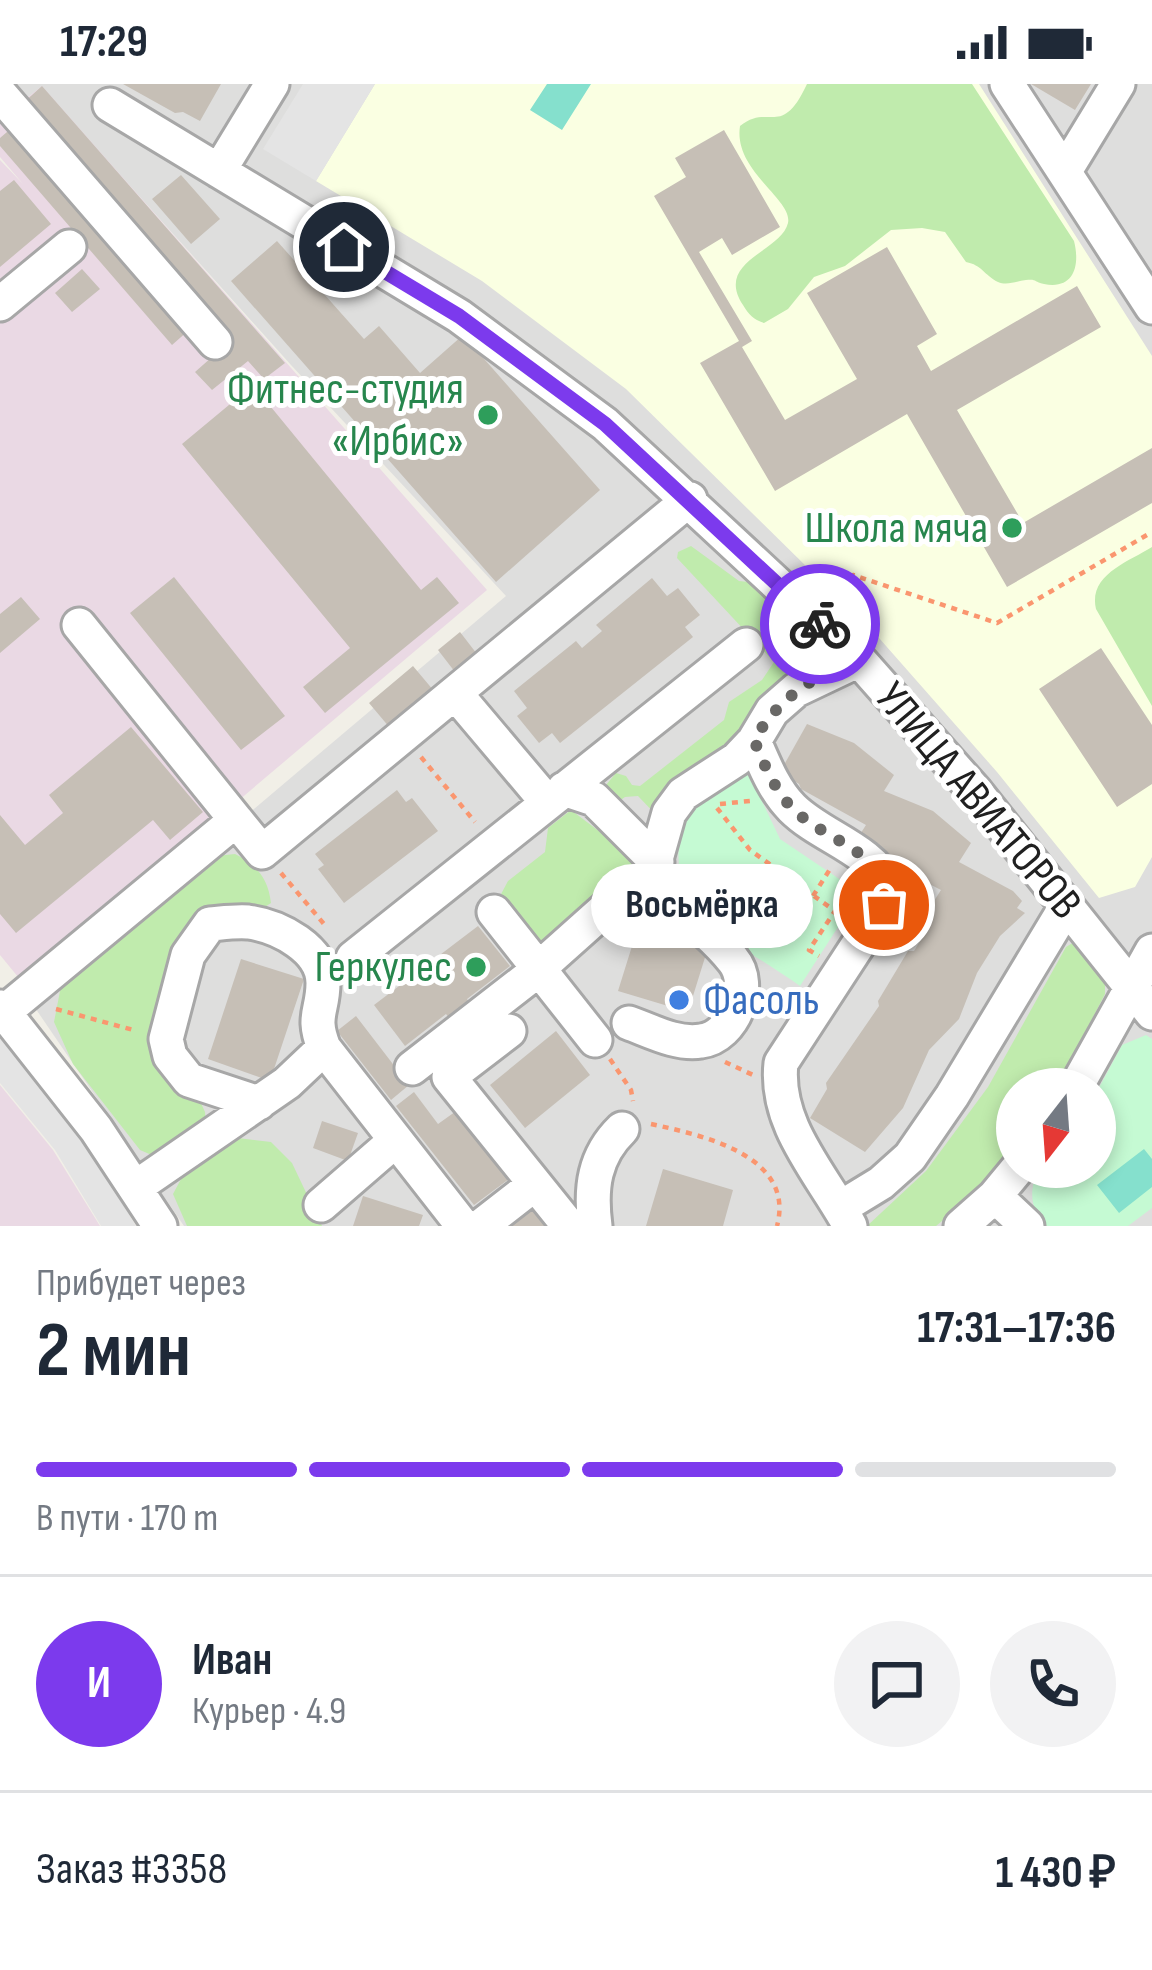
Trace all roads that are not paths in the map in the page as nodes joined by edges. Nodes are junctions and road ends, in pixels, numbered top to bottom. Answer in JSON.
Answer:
{"nodes":[{"id":1,"x":15,"y":84,"type":"edge"},
{"id":2,"x":272,"y":84,"type":"edge"},
{"id":3,"x":1007,"y":84,"type":"edge"},
{"id":4,"x":1118,"y":84,"type":"edge"},
{"id":5,"x":0,"y":94,"type":"edge"},
{"id":6,"x":110,"y":105,"type":"dead end"},
{"id":7,"x":219,"y":171,"type":"junction"},
{"id":8,"x":1065,"y":172,"type":"junction"},
{"id":9,"x":69,"y":247,"type":"dead end"},
{"id":10,"x":0,"y":304,"type":"edge"},
{"id":11,"x":1152,"y":307,"type":"edge"},
{"id":12,"x":215,"y":342,"type":"dead end"},
{"id":13,"x":690,"y":499,"type":"junction"},
{"id":14,"x":79,"y":625,"type":"dead end"},
{"id":15,"x":746,"y":645,"type":"dead end"},
{"id":16,"x":859,"y":660,"type":"junction"},
{"id":17,"x":455,"y":693,"type":"junction"},
{"id":18,"x":754,"y":740,"type":"junction"},
{"id":19,"x":555,"y":796,"type":"junction"},
{"id":20,"x":236,"y":820,"type":"junction"},
{"id":21,"x":653,"y":873,"type":"junction"},
{"id":22,"x":1067,"y":905,"type":"junction"},
{"id":23,"x":494,"y":912,"type":"dead end"},
{"id":24,"x":1152,"y":951,"type":"edge"},
{"id":25,"x":353,"y":958,"type":"dead end"},
{"id":26,"x":539,"y":968,"type":"junction"},
{"id":27,"x":1141,"y":1001,"type":"edge"},
{"id":28,"x":8,"y":1006,"type":"edge"},
{"id":29,"x":629,"y":1024,"type":"dead end"},
{"id":30,"x":508,"y":1031,"type":"dead end"},
{"id":31,"x":596,"y":1040,"type":"road end"},
{"id":32,"x":324,"y":1048,"type":"junction"},
{"id":33,"x":1091,"y":1068,"type":"edge"},
{"id":34,"x":412,"y":1069,"type":"dead end"},
{"id":35,"x":259,"y":1103,"type":"junction"},
{"id":36,"x":622,"y":1129,"type":"road end"},
{"id":37,"x":396,"y":1140,"type":"junction"},
{"id":38,"x":535,"y":1184,"type":"junction"},
{"id":39,"x":136,"y":1187,"type":"junction"},
{"id":40,"x":1002,"y":1188,"type":"edge"},
{"id":41,"x":995,"y":1196,"type":"junction"},
{"id":42,"x":322,"y":1205,"type":"dead end"},
{"id":43,"x":845,"y":1217,"type":"edge"},
{"id":44,"x":160,"y":1226,"type":"edge"},
{"id":45,"x":463,"y":1226,"type":"edge"},
{"id":46,"x":481,"y":1226,"type":"edge"},
{"id":47,"x":569,"y":1226,"type":"edge"},
{"id":48,"x":595,"y":1226,"type":"edge"},
{"id":49,"x":962,"y":1226,"type":"edge"},
{"id":50,"x":1028,"y":1226,"type":"edge"}],
"edges":[{"from":1,"to":5,"type":"street"},
{"from":2,"to":7,"type":"street"},
{"from":3,"to":8,"type":"street"},
{"from":4,"to":8,"type":"street"},
{"from":5,"to":12,"type":"street"},
{"from":6,"to":7,"type":"street","name":"УЛИЦА АВИАТОРОВ"},
{"from":7,"to":13,"type":"street","name":"УЛИЦА АВИАТОРОВ"},
{"from":8,"to":11,"type":"street"},
{"from":9,"to":10,"type":"street"},
{"from":13,"to":16,"type":"street","name":"УЛИЦА АВИАТОРОВ"},
{"from":13,"to":17,"type":"street"},
{"from":14,"to":20,"type":"street"},
{"from":15,"to":19,"type":"street"},
{"from":16,"to":18,"type":"street"},
{"from":16,"to":22,"type":"street","name":"УЛИЦА АВИАТОРОВ"},
{"from":17,"to":19,"type":"street"},
{"from":17,"to":20,"type":"street"},
{"from":18,"to":21,"type":"street"},
{"from":18,"to":43,"type":"street"},
{"from":19,"to":21,"type":"street"},
{"from":19,"to":25,"type":"street"},
{"from":20,"to":28,"type":"street"},
{"from":21,"to":26,"type":"street"},
{"from":21,"to":29,"type":"street"},
{"from":22,"to":27,"type":"street","name":"УЛИЦА АВИАТОРОВ"},
{"from":22,"to":43,"type":"street"},
{"from":23,"to":26,"type":"street"},
{"from":24,"to":27,"type":"street"},
{"from":26,"to":31,"type":"street"},
{"from":26,"to":34,"type":"street"},
{"from":27,"to":33,"type":"street"},
{"from":28,"to":39,"type":"street"},
{"from":30,"to":38,"type":"street"},
{"from":32,"to":35,"type":"street"},
{"from":32,"to":35,"type":"street"},
{"from":32,"to":37,"type":"street"},
{"from":35,"to":39,"type":"street"},
{"from":36,"to":48,"type":"street"},
{"from":37,"to":42,"type":"street"},
{"from":37,"to":45,"type":"street"},
{"from":38,"to":46,"type":"street"},
{"from":38,"to":47,"type":"street"},
{"from":39,"to":44,"type":"street"},
{"from":40,"to":41,"type":"street"},
{"from":41,"to":49,"type":"street"},
{"from":41,"to":50,"type":"street"}]}
